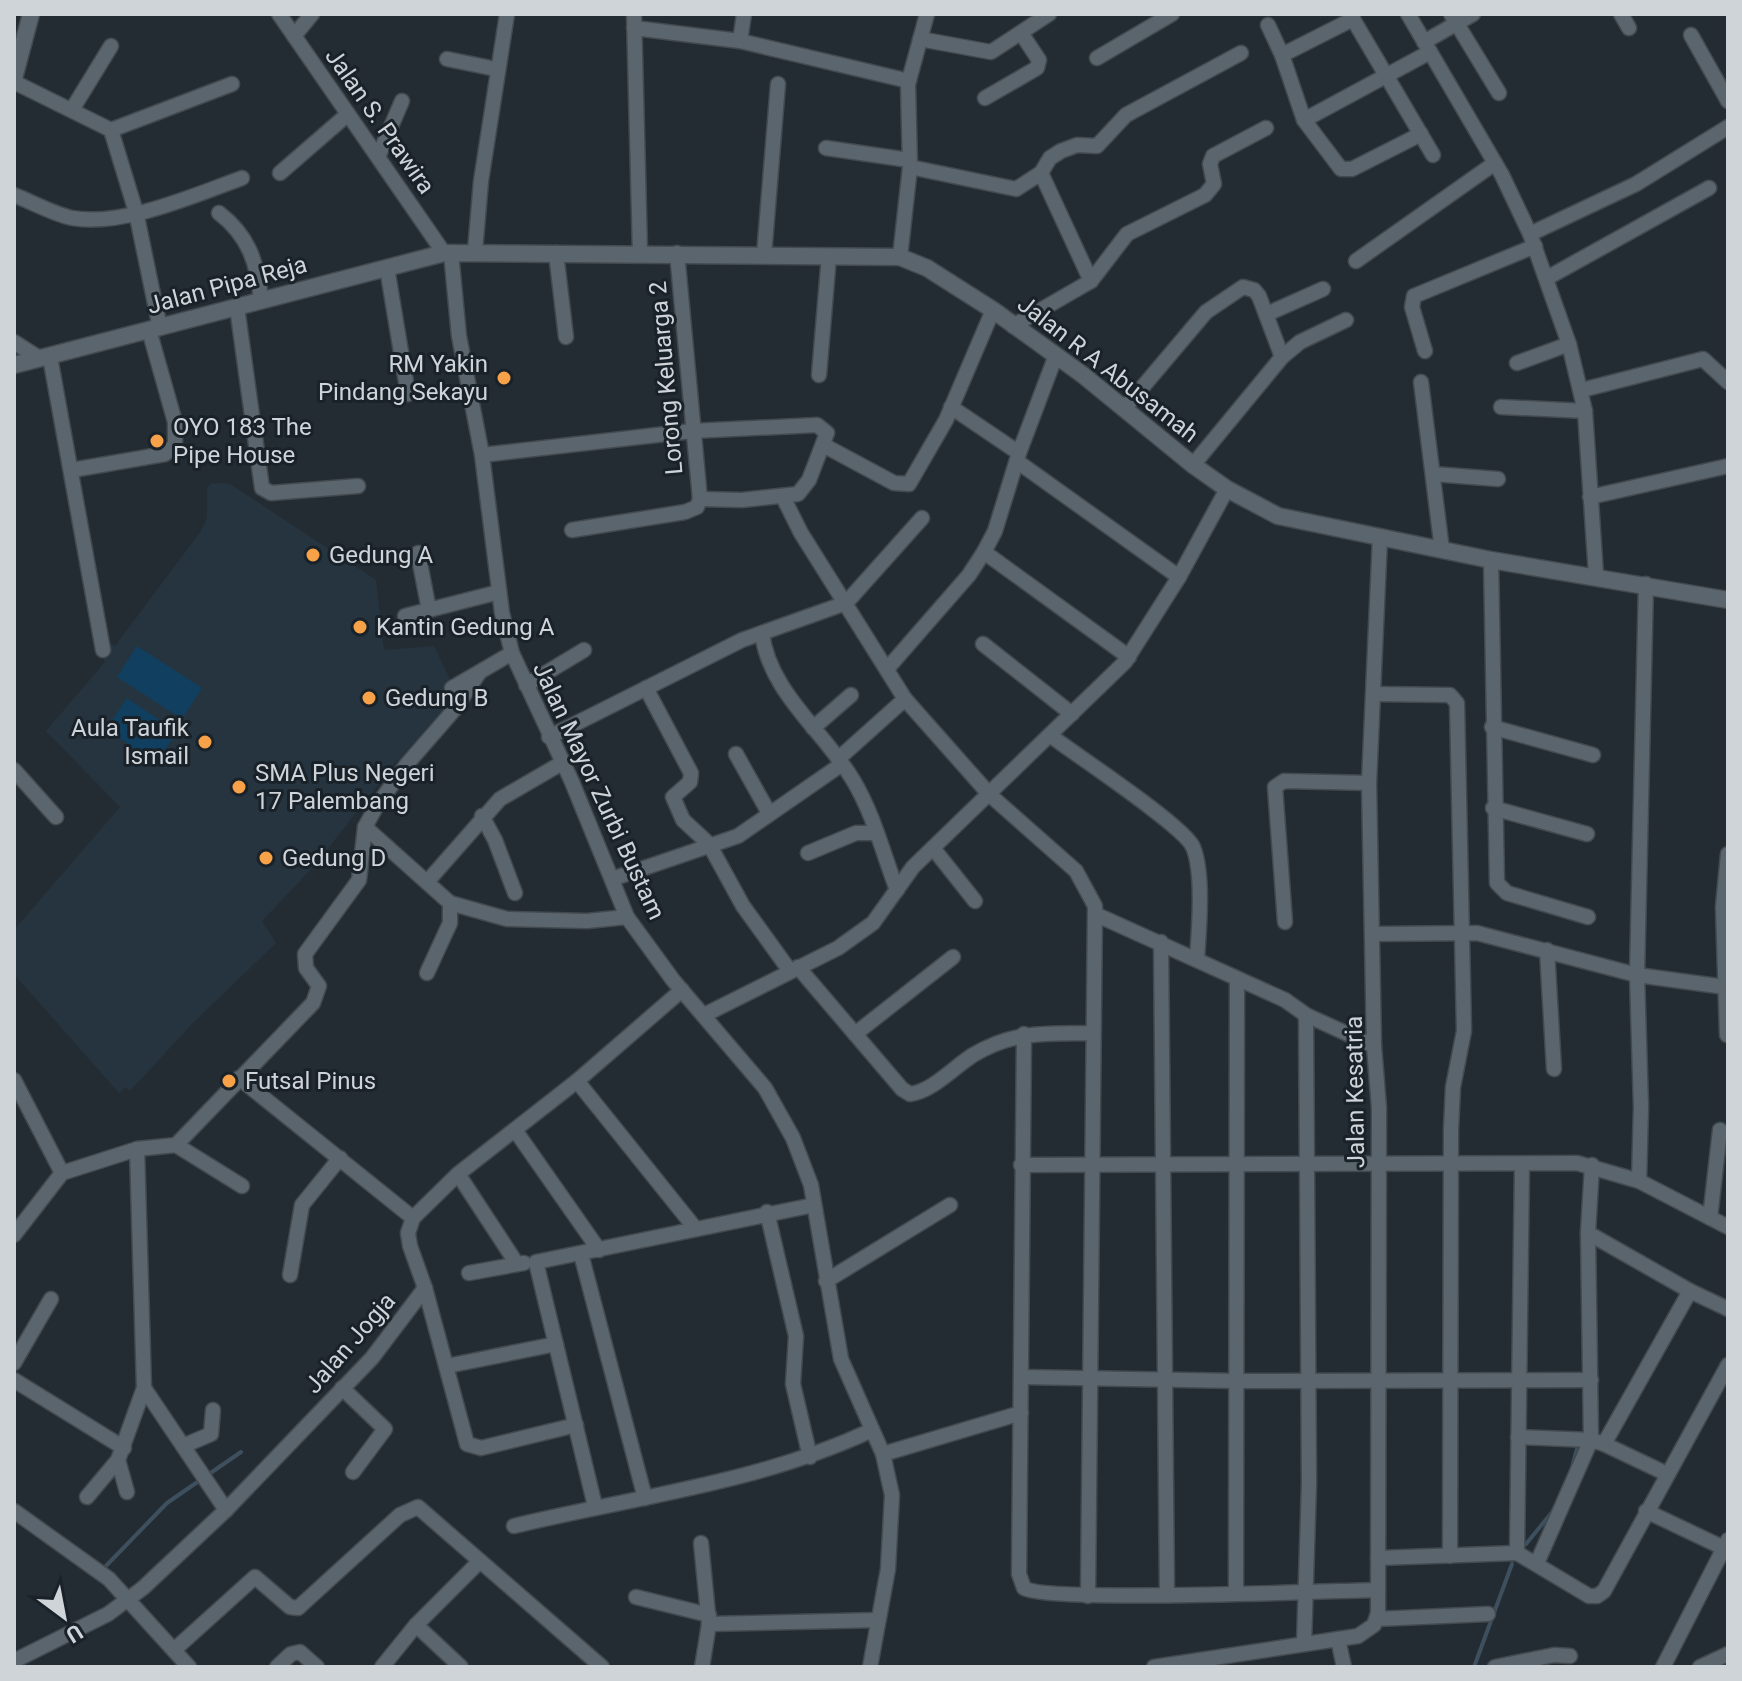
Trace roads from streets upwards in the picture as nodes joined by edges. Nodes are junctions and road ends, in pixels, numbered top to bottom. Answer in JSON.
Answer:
{"nodes":[{"id":1,"x":31,"y":14,"type":"edge"},
{"id":2,"x":279,"y":14,"type":"edge"},
{"id":3,"x":312,"y":14,"type":"edge"},
{"id":4,"x":507,"y":14,"type":"edge"},
{"id":5,"x":744,"y":14,"type":"edge"},
{"id":6,"x":927,"y":14,"type":"edge"},
{"id":7,"x":1049,"y":14,"type":"edge"},
{"id":8,"x":1172,"y":14,"type":"edge"},
{"id":9,"x":1408,"y":14,"type":"edge"},
{"id":10,"x":1473,"y":14,"type":"edge"},
{"id":11,"x":1621,"y":14,"type":"edge"},
{"id":12,"x":1352,"y":17,"type":"edge"},
{"id":13,"x":1453,"y":19,"type":"edge"},
{"id":14,"x":1145,"y":20,"type":"edge"},
{"id":15,"x":634,"y":21,"type":"edge"},
{"id":16,"x":1268,"y":25,"type":"dead end"},
{"id":17,"x":1629,"y":28,"type":"dead end"},
{"id":18,"x":1021,"y":33,"type":"junction"},
{"id":19,"x":1691,"y":35,"type":"dead end"},
{"id":20,"x":294,"y":36,"type":"junction"},
{"id":21,"x":920,"y":39,"type":"junction"},
{"id":22,"x":740,"y":41,"type":"junction"},
{"id":23,"x":111,"y":46,"type":"dead end"},
{"id":24,"x":1427,"y":47,"type":"junction"},
{"id":25,"x":1241,"y":53,"type":"dead end"},
{"id":26,"x":1282,"y":55,"type":"junction"},
{"id":27,"x":1097,"y":58,"type":"dead end"},
{"id":28,"x":447,"y":59,"type":"dead end"},
{"id":29,"x":496,"y":69,"type":"junction"},
{"id":30,"x":1386,"y":75,"type":"junction"},
{"id":31,"x":14,"y":80,"type":"edge"},
{"id":32,"x":909,"y":81,"type":"junction"},
{"id":33,"x":232,"y":84,"type":"dead end"},
{"id":34,"x":778,"y":84,"type":"dead end"},
{"id":35,"x":1499,"y":93,"type":"dead end"},
{"id":36,"x":985,"y":98,"type":"dead end"},
{"id":37,"x":402,"y":101,"type":"dead end"},
{"id":38,"x":1728,"y":101,"type":"edge"},
{"id":39,"x":73,"y":108,"type":"junction"},
{"id":40,"x":348,"y":114,"type":"junction"},
{"id":41,"x":1304,"y":120,"type":"junction"},
{"id":42,"x":1728,"y":127,"type":"edge"},
{"id":43,"x":1266,"y":128,"type":"dead end"},
{"id":44,"x":111,"y":130,"type":"junction"},
{"id":45,"x":1421,"y":134,"type":"junction"},
{"id":46,"x":826,"y":148,"type":"dead end"},
{"id":47,"x":1433,"y":155,"type":"dead end"},
{"id":48,"x":378,"y":157,"type":"junction"},
{"id":49,"x":910,"y":163,"type":"junction"},
{"id":50,"x":1495,"y":163,"type":"junction"},
{"id":51,"x":280,"y":173,"type":"dead end"},
{"id":52,"x":1041,"y":173,"type":"junction"},
{"id":53,"x":242,"y":178,"type":"dead end"},
{"id":54,"x":1709,"y":188,"type":"dead end"},
{"id":55,"x":14,"y":195,"type":"edge"},
{"id":56,"x":136,"y":212,"type":"junction"},
{"id":57,"x":219,"y":213,"type":"dead end"},
{"id":58,"x":1533,"y":240,"type":"junction"},
{"id":59,"x":475,"y":251,"type":"junction"},
{"id":60,"x":448,"y":253,"type":"junction"},
{"id":61,"x":556,"y":253,"type":"junction"},
{"id":62,"x":640,"y":253,"type":"junction"},
{"id":63,"x":677,"y":253,"type":"junction"},
{"id":64,"x":764,"y":255,"type":"junction"},
{"id":65,"x":829,"y":256,"type":"junction"},
{"id":66,"x":900,"y":257,"type":"junction"},
{"id":67,"x":1356,"y":261,"type":"dead end"},
{"id":68,"x":387,"y":268,"type":"junction"},
{"id":69,"x":1547,"y":278,"type":"junction"},
{"id":70,"x":1091,"y":281,"type":"junction"},
{"id":71,"x":1323,"y":289,"type":"dead end"},
{"id":72,"x":261,"y":301,"type":"junction"},
{"id":73,"x":237,"y":307,"type":"junction"},
{"id":74,"x":993,"y":310,"type":"junction"},
{"id":75,"x":1267,"y":314,"type":"junction"},
{"id":76,"x":1346,"y":320,"type":"dead end"},
{"id":77,"x":1013,"y":326,"type":"junction"},
{"id":78,"x":154,"y":329,"type":"junction"},
{"id":79,"x":566,"y":337,"type":"dead end"},
{"id":80,"x":14,"y":342,"type":"edge"},
{"id":81,"x":1569,"y":344,"type":"junction"},
{"id":82,"x":1425,"y":351,"type":"dead end"},
{"id":83,"x":1056,"y":355,"type":"junction"},
{"id":84,"x":1282,"y":357,"type":"junction"},
{"id":85,"x":44,"y":358,"type":"junction"},
{"id":86,"x":1517,"y":363,"type":"dead end"},
{"id":87,"x":14,"y":365,"type":"edge"},
{"id":88,"x":819,"y":375,"type":"dead end"},
{"id":89,"x":1421,"y":382,"type":"dead end"},
{"id":90,"x":1728,"y":382,"type":"edge"},
{"id":91,"x":1582,"y":390,"type":"junction"},
{"id":92,"x":408,"y":394,"type":"dead end"},
{"id":93,"x":951,"y":407,"type":"junction"},
{"id":94,"x":1501,"y":407,"type":"dead end"},
{"id":95,"x":1124,"y":409,"type":"junction"},
{"id":96,"x":1585,"y":411,"type":"junction"},
{"id":97,"x":692,"y":431,"type":"junction"},
{"id":98,"x":825,"y":446,"type":"junction"},
{"id":99,"x":482,"y":455,"type":"junction"},
{"id":100,"x":1018,"y":458,"type":"junction"},
{"id":101,"x":1193,"y":465,"type":"junction"},
{"id":102,"x":1728,"y":466,"type":"edge"},
{"id":103,"x":72,"y":470,"type":"junction"},
{"id":104,"x":1433,"y":474,"type":"junction"},
{"id":105,"x":1498,"y":479,"type":"dead end"},
{"id":106,"x":358,"y":486,"type":"dead end"},
{"id":107,"x":1227,"y":489,"type":"junction"},
{"id":108,"x":783,"y":497,"type":"junction"},
{"id":109,"x":1590,"y":497,"type":"junction"},
{"id":110,"x":700,"y":499,"type":"junction"},
{"id":111,"x":922,"y":518,"type":"dead end"},
{"id":112,"x":572,"y":530,"type":"dead end"},
{"id":113,"x":1380,"y":537,"type":"junction"},
{"id":114,"x":1442,"y":550,"type":"junction"},
{"id":115,"x":984,"y":552,"type":"junction"},
{"id":116,"x":418,"y":553,"type":"dead end"},
{"id":117,"x":1491,"y":560,"type":"junction"},
{"id":118,"x":1596,"y":575,"type":"junction"},
{"id":119,"x":1179,"y":577,"type":"junction"},
{"id":120,"x":1646,"y":584,"type":"junction"},
{"id":121,"x":499,"y":592,"type":"junction"},
{"id":122,"x":1728,"y":600,"type":"edge"},
{"id":123,"x":846,"y":603,"type":"junction"},
{"id":124,"x":429,"y":610,"type":"junction"},
{"id":125,"x":405,"y":616,"type":"dead end"},
{"id":126,"x":762,"y":633,"type":"junction"},
{"id":127,"x":983,"y":644,"type":"dead end"},
{"id":128,"x":103,"y":650,"type":"dead end"},
{"id":129,"x":584,"y":650,"type":"dead end"},
{"id":130,"x":512,"y":653,"type":"junction"},
{"id":131,"x":1129,"y":657,"type":"junction"},
{"id":132,"x":887,"y":669,"type":"junction"},
{"id":133,"x":479,"y":673,"type":"junction"},
{"id":134,"x":526,"y":685,"type":"junction"},
{"id":135,"x":452,"y":688,"type":"dead end"},
{"id":136,"x":646,"y":688,"type":"junction"},
{"id":137,"x":1374,"y":694,"type":"junction"},
{"id":138,"x":851,"y":695,"type":"dead end"},
{"id":139,"x":905,"y":699,"type":"junction"},
{"id":140,"x":1072,"y":714,"type":"junction"},
{"id":141,"x":1492,"y":727,"type":"junction"},
{"id":142,"x":813,"y":728,"type":"junction"},
{"id":143,"x":1051,"y":736,"type":"junction"},
{"id":144,"x":549,"y":737,"type":"junction"},
{"id":145,"x":736,"y":754,"type":"dead end"},
{"id":146,"x":1593,"y":755,"type":"dead end"},
{"id":147,"x":840,"y":761,"type":"junction"},
{"id":148,"x":562,"y":763,"type":"junction"},
{"id":149,"x":14,"y":770,"type":"edge"},
{"id":150,"x":1369,"y":783,"type":"junction"},
{"id":151,"x":990,"y":795,"type":"junction"},
{"id":152,"x":1493,"y":808,"type":"junction"},
{"id":153,"x":769,"y":813,"type":"junction"},
{"id":154,"x":482,"y":816,"type":"junction"},
{"id":155,"x":56,"y":817,"type":"dead end"},
{"id":156,"x":365,"y":827,"type":"junction"},
{"id":157,"x":875,"y":833,"type":"junction"},
{"id":158,"x":1587,"y":834,"type":"dead end"},
{"id":159,"x":709,"y":844,"type":"junction"},
{"id":160,"x":933,"y":848,"type":"junction"},
{"id":161,"x":808,"y":853,"type":"dead end"},
{"id":162,"x":1728,"y":854,"type":"edge"},
{"id":163,"x":612,"y":879,"type":"junction"},
{"id":164,"x":427,"y":882,"type":"junction"},
{"id":165,"x":897,"y":890,"type":"junction"},
{"id":166,"x":515,"y":893,"type":"dead end"},
{"id":167,"x":975,"y":901,"type":"dead end"},
{"id":168,"x":450,"y":903,"type":"junction"},
{"id":169,"x":1097,"y":915,"type":"junction"},
{"id":170,"x":627,"y":917,"type":"junction"},
{"id":171,"x":1588,"y":917,"type":"dead end"},
{"id":172,"x":1285,"y":922,"type":"dead end"},
{"id":173,"x":1461,"y":933,"type":"junction"},
{"id":174,"x":1375,"y":934,"type":"junction"},
{"id":175,"x":1161,"y":942,"type":"junction"},
{"id":176,"x":1547,"y":950,"type":"junction"},
{"id":177,"x":953,"y":957,"type":"dead end"},
{"id":178,"x":1197,"y":959,"type":"junction"},
{"id":179,"x":794,"y":969,"type":"junction"},
{"id":180,"x":427,"y":973,"type":"dead end"},
{"id":181,"x":1637,"y":975,"type":"junction"},
{"id":182,"x":1237,"y":980,"type":"junction"},
{"id":183,"x":682,"y":990,"type":"junction"},
{"id":184,"x":1726,"y":994,"type":"edge"},
{"id":185,"x":704,"y":1015,"type":"junction"},
{"id":186,"x":1306,"y":1015,"type":"junction"},
{"id":187,"x":1092,"y":1033,"type":"junction"},
{"id":188,"x":855,"y":1034,"type":"junction"},
{"id":189,"x":1024,"y":1034,"type":"junction"},
{"id":190,"x":1727,"y":1035,"type":"edge"},
{"id":191,"x":1374,"y":1046,"type":"junction"},
{"id":192,"x":1554,"y":1069,"type":"dead end"},
{"id":193,"x":239,"y":1078,"type":"junction"},
{"id":194,"x":14,"y":1080,"type":"edge"},
{"id":195,"x":577,"y":1081,"type":"junction"},
{"id":196,"x":515,"y":1130,"type":"junction"},
{"id":197,"x":1720,"y":1130,"type":"dead end"},
{"id":198,"x":176,"y":1145,"type":"junction"},
{"id":199,"x":137,"y":1149,"type":"junction"},
{"id":200,"x":340,"y":1158,"type":"junction"},
{"id":201,"x":1522,"y":1164,"type":"junction"},
{"id":202,"x":1021,"y":1165,"type":"junction"},
{"id":203,"x":1165,"y":1165,"type":"junction"},
{"id":204,"x":1452,"y":1165,"type":"junction"},
{"id":205,"x":1592,"y":1165,"type":"junction"},
{"id":206,"x":1092,"y":1166,"type":"junction"},
{"id":207,"x":1307,"y":1166,"type":"junction"},
{"id":208,"x":1379,"y":1166,"type":"junction"},
{"id":209,"x":1239,"y":1167,"type":"junction"},
{"id":210,"x":62,"y":1173,"type":"junction"},
{"id":211,"x":458,"y":1174,"type":"junction"},
{"id":212,"x":1639,"y":1181,"type":"junction"},
{"id":213,"x":242,"y":1186,"type":"dead end"},
{"id":214,"x":814,"y":1205,"type":"junction"},
{"id":215,"x":950,"y":1205,"type":"dead end"},
{"id":216,"x":767,"y":1212,"type":"junction"},
{"id":217,"x":413,"y":1218,"type":"junction"},
{"id":218,"x":1710,"y":1218,"type":"junction"},
{"id":219,"x":1728,"y":1227,"type":"edge"},
{"id":220,"x":695,"y":1228,"type":"junction"},
{"id":221,"x":1588,"y":1233,"type":"junction"},
{"id":222,"x":14,"y":1235,"type":"edge"},
{"id":223,"x":599,"y":1250,"type":"junction"},
{"id":224,"x":581,"y":1254,"type":"junction"},
{"id":225,"x":536,"y":1262,"type":"junction"},
{"id":226,"x":517,"y":1264,"type":"junction"},
{"id":227,"x":469,"y":1273,"type":"dead end"},
{"id":228,"x":290,"y":1275,"type":"dead end"},
{"id":229,"x":826,"y":1281,"type":"junction"},
{"id":230,"x":425,"y":1288,"type":"junction"},
{"id":231,"x":1690,"y":1291,"type":"junction"},
{"id":232,"x":51,"y":1299,"type":"dead end"},
{"id":233,"x":1728,"y":1309,"type":"edge"},
{"id":234,"x":556,"y":1344,"type":"junction"},
{"id":235,"x":14,"y":1363,"type":"edge"},
{"id":236,"x":1728,"y":1365,"type":"edge"},
{"id":237,"x":447,"y":1366,"type":"junction"},
{"id":238,"x":1022,"y":1377,"type":"junction"},
{"id":239,"x":1092,"y":1378,"type":"junction"},
{"id":240,"x":1163,"y":1378,"type":"junction"},
{"id":241,"x":14,"y":1380,"type":"edge"},
{"id":242,"x":1591,"y":1380,"type":"junction"},
{"id":243,"x":1238,"y":1381,"type":"junction"},
{"id":244,"x":1309,"y":1381,"type":"junction"},
{"id":245,"x":1378,"y":1381,"type":"junction"},
{"id":246,"x":1452,"y":1381,"type":"junction"},
{"id":247,"x":1520,"y":1381,"type":"junction"},
{"id":248,"x":144,"y":1388,"type":"junction"},
{"id":249,"x":342,"y":1388,"type":"junction"},
{"id":250,"x":213,"y":1410,"type":"dead end"},
{"id":251,"x":1021,"y":1413,"type":"junction"},
{"id":252,"x":576,"y":1425,"type":"junction"},
{"id":253,"x":870,"y":1431,"type":"junction"},
{"id":254,"x":1518,"y":1437,"type":"junction"},
{"id":255,"x":175,"y":1442,"type":"junction"},
{"id":256,"x":1597,"y":1442,"type":"junction"},
{"id":257,"x":121,"y":1454,"type":"junction"},
{"id":258,"x":883,"y":1454,"type":"junction"},
{"id":259,"x":810,"y":1457,"type":"junction"},
{"id":260,"x":353,"y":1472,"type":"dead end"},
{"id":261,"x":1667,"y":1474,"type":"junction"},
{"id":262,"x":127,"y":1492,"type":"dead end"},
{"id":263,"x":87,"y":1497,"type":"dead end"},
{"id":264,"x":645,"y":1498,"type":"junction"},
{"id":265,"x":595,"y":1506,"type":"junction"},
{"id":266,"x":226,"y":1510,"type":"junction"},
{"id":267,"x":14,"y":1511,"type":"edge"},
{"id":268,"x":1646,"y":1511,"type":"junction"},
{"id":269,"x":514,"y":1526,"type":"dead end"},
{"id":270,"x":701,"y":1543,"type":"dead end"},
{"id":271,"x":1726,"y":1546,"type":"edge"},
{"id":272,"x":1517,"y":1553,"type":"junction"},
{"id":273,"x":1450,"y":1556,"type":"junction"},
{"id":274,"x":1378,"y":1558,"type":"junction"},
{"id":275,"x":480,"y":1561,"type":"junction"},
{"id":276,"x":1537,"y":1563,"type":"junction"},
{"id":277,"x":1377,"y":1590,"type":"junction"},
{"id":278,"x":1306,"y":1592,"type":"junction"},
{"id":279,"x":1236,"y":1593,"type":"junction"},
{"id":280,"x":1167,"y":1594,"type":"junction"},
{"id":281,"x":1088,"y":1596,"type":"junction"},
{"id":282,"x":636,"y":1597,"type":"dead end"},
{"id":283,"x":130,"y":1599,"type":"junction"},
{"id":284,"x":1488,"y":1614,"type":"dead end"},
{"id":285,"x":1377,"y":1619,"type":"junction"},
{"id":286,"x":709,"y":1620,"type":"junction"},
{"id":287,"x":878,"y":1620,"type":"junction"},
{"id":288,"x":416,"y":1625,"type":"junction"},
{"id":289,"x":1338,"y":1639,"type":"junction"},
{"id":290,"x":1304,"y":1644,"type":"junction"},
{"id":291,"x":174,"y":1650,"type":"junction"},
{"id":292,"x":1728,"y":1654,"type":"edge"},
{"id":293,"x":1570,"y":1656,"type":"dead end"},
{"id":294,"x":14,"y":1661,"type":"edge"},
{"id":295,"x":1222,"y":1662,"type":"edge"},
{"id":296,"x":189,"y":1667,"type":"edge"},
{"id":297,"x":277,"y":1667,"type":"edge"},
{"id":298,"x":317,"y":1667,"type":"edge"},
{"id":299,"x":382,"y":1667,"type":"edge"},
{"id":300,"x":461,"y":1667,"type":"edge"},
{"id":301,"x":602,"y":1667,"type":"edge"},
{"id":302,"x":702,"y":1667,"type":"edge"},
{"id":303,"x":870,"y":1667,"type":"edge"},
{"id":304,"x":1154,"y":1667,"type":"edge"},
{"id":305,"x":1344,"y":1667,"type":"edge"},
{"id":306,"x":1495,"y":1667,"type":"edge"},
{"id":307,"x":1663,"y":1667,"type":"edge"},
{"id":308,"x":1700,"y":1667,"type":"edge"}],
"edges":[{"from":1,"to":31,"type":"street"},
{"from":2,"to":20,"type":"street","name":"Jalan S. Prawira"},
{"from":3,"to":20,"type":"street"},
{"from":4,"to":29,"type":"street"},
{"from":5,"to":22,"type":"street"},
{"from":6,"to":21,"type":"street"},
{"from":7,"to":18,"type":"street"},
{"from":8,"to":14,"type":"street"},
{"from":9,"to":24,"type":"street"},
{"from":10,"to":13,"type":"street"},
{"from":11,"to":17,"type":"street"},
{"from":12,"to":26,"type":"street"},
{"from":12,"to":30,"type":"street"},
{"from":13,"to":24,"type":"street"},
{"from":13,"to":35,"type":"street"},
{"from":14,"to":27,"type":"street"},
{"from":15,"to":22,"type":"street"},
{"from":15,"to":62,"type":"street"},
{"from":16,"to":26,"type":"street"},
{"from":18,"to":21,"type":"street"},
{"from":18,"to":36,"type":"street"},
{"from":19,"to":38,"type":"street"},
{"from":20,"to":40,"type":"street","name":"Jalan S. Prawira"},
{"from":21,"to":32,"type":"street"},
{"from":22,"to":32,"type":"street"},
{"from":23,"to":39,"type":"street"},
{"from":24,"to":30,"type":"street"},
{"from":24,"to":50,"type":"street"},
{"from":25,"to":52,"type":"street"},
{"from":26,"to":41,"type":"street"},
{"from":28,"to":29,"type":"street"},
{"from":29,"to":59,"type":"street"},
{"from":30,"to":41,"type":"street"},
{"from":30,"to":45,"type":"street"},
{"from":31,"to":39,"type":"street"},
{"from":32,"to":49,"type":"street"},
{"from":33,"to":44,"type":"street"},
{"from":34,"to":64,"type":"street"},
{"from":37,"to":48,"type":"street"},
{"from":39,"to":44,"type":"street"},
{"from":40,"to":48,"type":"street","name":"Jalan S. Prawira"},
{"from":40,"to":51,"type":"street"},
{"from":41,"to":45,"type":"street"},
{"from":42,"to":58,"type":"street"},
{"from":43,"to":70,"type":"street"},
{"from":44,"to":56,"type":"street"},
{"from":45,"to":47,"type":"street"},
{"from":46,"to":49,"type":"street"},
{"from":48,"to":60,"type":"street","name":"Jalan S. Prawira"},
{"from":49,"to":52,"type":"street"},
{"from":49,"to":66,"type":"street"},
{"from":50,"to":58,"type":"street"},
{"from":50,"to":67,"type":"street"},
{"from":52,"to":70,"type":"street"},
{"from":53,"to":56,"type":"street"},
{"from":54,"to":69,"type":"street"},
{"from":55,"to":56,"type":"street"},
{"from":56,"to":78,"type":"street"},
{"from":57,"to":72,"type":"street"},
{"from":58,"to":69,"type":"street"},
{"from":58,"to":82,"type":"street"},
{"from":59,"to":60,"type":"street","name":"Jalan R A Abusamah"},
{"from":59,"to":61,"type":"street","name":"Jalan R A Abusamah"},
{"from":60,"to":68,"type":"street","name":"Jalan Pipa Reja"},
{"from":60,"to":99,"type":"street","name":"Jalan Mayor Zurbi Bustam"},
{"from":61,"to":62,"type":"street","name":"Jalan R A Abusamah"},
{"from":61,"to":79,"type":"street"},
{"from":62,"to":63,"type":"street","name":"Jalan R A Abusamah"},
{"from":63,"to":64,"type":"street","name":"Jalan R A Abusamah"},
{"from":63,"to":97,"type":"street","name":"Lorong Keluarga 2"},
{"from":64,"to":65,"type":"street","name":"Jalan R A Abusamah"},
{"from":65,"to":66,"type":"street","name":"Jalan R A Abusamah"},
{"from":65,"to":88,"type":"street"},
{"from":66,"to":74,"type":"street","name":"Jalan R A Abusamah"},
{"from":68,"to":72,"type":"street","name":"Jalan Pipa Reja"},
{"from":68,"to":92,"type":"street"},
{"from":69,"to":81,"type":"street"},
{"from":70,"to":77,"type":"street"},
{"from":71,"to":75,"type":"street"},
{"from":72,"to":73,"type":"street","name":"Jalan Pipa Reja"},
{"from":73,"to":78,"type":"street","name":"Jalan Pipa Reja"},
{"from":73,"to":106,"type":"street"},
{"from":74,"to":77,"type":"street","name":"Jalan R A Abusamah"},
{"from":74,"to":93,"type":"street"},
{"from":75,"to":84,"type":"street"},
{"from":75,"to":95,"type":"street"},
{"from":76,"to":84,"type":"street"},
{"from":77,"to":83,"type":"street","name":"Jalan R A Abusamah"},
{"from":78,"to":85,"type":"street","name":"Jalan Pipa Reja"},
{"from":78,"to":103,"type":"street"},
{"from":80,"to":85,"type":"street"},
{"from":81,"to":86,"type":"street"},
{"from":81,"to":91,"type":"street"},
{"from":83,"to":95,"type":"street","name":"Jalan R A Abusamah"},
{"from":83,"to":100,"type":"street"},
{"from":84,"to":101,"type":"street"},
{"from":85,"to":87,"type":"street","name":"Jalan Pipa Reja"},
{"from":85,"to":103,"type":"street"},
{"from":89,"to":104,"type":"street"},
{"from":90,"to":91,"type":"street"},
{"from":91,"to":96,"type":"street"},
{"from":93,"to":98,"type":"street"},
{"from":93,"to":100,"type":"street"},
{"from":94,"to":96,"type":"street"},
{"from":95,"to":101,"type":"street","name":"Jalan R A Abusamah"},
{"from":96,"to":109,"type":"street"},
{"from":97,"to":98,"type":"street"},
{"from":97,"to":99,"type":"street"},
{"from":97,"to":110,"type":"street","name":"Lorong Keluarga 2"},
{"from":98,"to":108,"type":"street"},
{"from":99,"to":121,"type":"street","name":"Jalan Mayor Zurbi Bustam"},
{"from":100,"to":115,"type":"street"},
{"from":100,"to":119,"type":"street"},
{"from":101,"to":107,"type":"street","name":"Jalan R A Abusamah"},
{"from":102,"to":109,"type":"street"},
{"from":103,"to":128,"type":"street"},
{"from":104,"to":105,"type":"street"},
{"from":104,"to":114,"type":"street"},
{"from":107,"to":113,"type":"street","name":"Jalan R A Abusamah"},
{"from":107,"to":119,"type":"street"},
{"from":108,"to":110,"type":"street"},
{"from":108,"to":123,"type":"street"},
{"from":109,"to":118,"type":"street"},
{"from":110,"to":112,"type":"street"},
{"from":111,"to":123,"type":"street"},
{"from":113,"to":114,"type":"street","name":"Jalan R A Abusamah"},
{"from":113,"to":137,"type":"street","name":"Jalan Kesatria"},
{"from":114,"to":117,"type":"street","name":"Jalan R A Abusamah"},
{"from":115,"to":131,"type":"street"},
{"from":115,"to":132,"type":"street"},
{"from":116,"to":124,"type":"street"},
{"from":117,"to":118,"type":"street","name":"Jalan R A Abusamah"},
{"from":117,"to":141,"type":"street"},
{"from":118,"to":120,"type":"street","name":"Jalan R A Abusamah"},
{"from":119,"to":131,"type":"street"},
{"from":120,"to":122,"type":"street","name":"Jalan R A Abusamah"},
{"from":120,"to":181,"type":"street"},
{"from":121,"to":124,"type":"street"},
{"from":121,"to":130,"type":"street","name":"Jalan Mayor Zurbi Bustam"},
{"from":123,"to":126,"type":"street"},
{"from":123,"to":132,"type":"street"},
{"from":124,"to":125,"type":"street"},
{"from":126,"to":136,"type":"street"},
{"from":126,"to":142,"type":"street"},
{"from":127,"to":140,"type":"street"},
{"from":129,"to":134,"type":"street"},
{"from":130,"to":133,"type":"street"},
{"from":130,"to":134,"type":"street","name":"Jalan Mayor Zurbi Bustam"},
{"from":131,"to":140,"type":"street"},
{"from":132,"to":139,"type":"street"},
{"from":133,"to":135,"type":"street"},
{"from":133,"to":156,"type":"street"},
{"from":134,"to":144,"type":"street","name":"Jalan Mayor Zurbi Bustam"},
{"from":136,"to":144,"type":"street"},
{"from":136,"to":159,"type":"street"},
{"from":137,"to":150,"type":"street","name":"Jalan Kesatria"},
{"from":137,"to":173,"type":"street"},
{"from":138,"to":142,"type":"street"},
{"from":139,"to":147,"type":"street"},
{"from":139,"to":151,"type":"street"},
{"from":140,"to":143,"type":"street"},
{"from":141,"to":146,"type":"street"},
{"from":141,"to":152,"type":"street"},
{"from":142,"to":147,"type":"street"},
{"from":143,"to":151,"type":"street"},
{"from":143,"to":178,"type":"street"},
{"from":144,"to":148,"type":"street","name":"Jalan Mayor Zurbi Bustam"},
{"from":145,"to":153,"type":"street"},
{"from":147,"to":153,"type":"street"},
{"from":147,"to":157,"type":"street"},
{"from":148,"to":154,"type":"street"},
{"from":148,"to":163,"type":"street","name":"Jalan Mayor Zurbi Bustam"},
{"from":149,"to":155,"type":"street"},
{"from":150,"to":172,"type":"street"},
{"from":150,"to":174,"type":"street","name":"Jalan Kesatria"},
{"from":151,"to":160,"type":"street"},
{"from":151,"to":169,"type":"street"},
{"from":152,"to":158,"type":"street"},
{"from":152,"to":171,"type":"street"},
{"from":153,"to":159,"type":"street"},
{"from":154,"to":164,"type":"street"},
{"from":154,"to":166,"type":"street"},
{"from":156,"to":164,"type":"street"},
{"from":156,"to":193,"type":"street"},
{"from":157,"to":161,"type":"street"},
{"from":157,"to":165,"type":"street"},
{"from":159,"to":163,"type":"street"},
{"from":159,"to":179,"type":"street"},
{"from":160,"to":165,"type":"street"},
{"from":160,"to":167,"type":"street"},
{"from":162,"to":184,"type":"street"},
{"from":163,"to":170,"type":"street","name":"Jalan Mayor Zurbi Bustam"},
{"from":164,"to":168,"type":"street"},
{"from":165,"to":179,"type":"street"},
{"from":168,"to":170,"type":"street"},
{"from":168,"to":180,"type":"street"},
{"from":169,"to":175,"type":"street"},
{"from":169,"to":187,"type":"street"},
{"from":170,"to":183,"type":"street","name":"Jalan Mayor Zurbi Bustam"},
{"from":173,"to":174,"type":"street"},
{"from":173,"to":176,"type":"street"},
{"from":173,"to":204,"type":"street"},
{"from":174,"to":191,"type":"street","name":"Jalan Kesatria"},
{"from":175,"to":178,"type":"street"},
{"from":175,"to":203,"type":"street"},
{"from":176,"to":181,"type":"street"},
{"from":176,"to":192,"type":"street"},
{"from":177,"to":188,"type":"street"},
{"from":178,"to":182,"type":"street"},
{"from":179,"to":185,"type":"street"},
{"from":179,"to":188,"type":"street"},
{"from":181,"to":184,"type":"street"},
{"from":181,"to":212,"type":"street"},
{"from":182,"to":186,"type":"street"},
{"from":182,"to":209,"type":"street"},
{"from":183,"to":185,"type":"street","name":"Jalan Mayor Zurbi Bustam"},
{"from":183,"to":195,"type":"street"},
{"from":184,"to":190,"type":"street"},
{"from":185,"to":214,"type":"street","name":"Jalan Mayor Zurbi Bustam"},
{"from":186,"to":191,"type":"street"},
{"from":186,"to":207,"type":"street"},
{"from":187,"to":189,"type":"street"},
{"from":187,"to":206,"type":"street"},
{"from":188,"to":189,"type":"street"},
{"from":189,"to":202,"type":"street"},
{"from":191,"to":208,"type":"street","name":"Jalan Kesatria"},
{"from":193,"to":198,"type":"street"},
{"from":193,"to":200,"type":"street"},
{"from":194,"to":210,"type":"street"},
{"from":195,"to":196,"type":"street"},
{"from":195,"to":220,"type":"street"},
{"from":196,"to":211,"type":"street"},
{"from":196,"to":223,"type":"street"},
{"from":197,"to":218,"type":"street"},
{"from":198,"to":199,"type":"street"},
{"from":198,"to":213,"type":"street"},
{"from":199,"to":210,"type":"street"},
{"from":199,"to":248,"type":"street"},
{"from":200,"to":217,"type":"street"},
{"from":200,"to":228,"type":"street"},
{"from":201,"to":204,"type":"street"},
{"from":201,"to":205,"type":"street"},
{"from":201,"to":247,"type":"street"},
{"from":202,"to":206,"type":"street"},
{"from":202,"to":238,"type":"street"},
{"from":203,"to":206,"type":"street"},
{"from":203,"to":209,"type":"street"},
{"from":203,"to":240,"type":"street"},
{"from":204,"to":208,"type":"street"},
{"from":204,"to":246,"type":"street"},
{"from":205,"to":212,"type":"street"},
{"from":205,"to":221,"type":"street"},
{"from":206,"to":239,"type":"street"},
{"from":207,"to":208,"type":"street"},
{"from":207,"to":209,"type":"street"},
{"from":207,"to":244,"type":"street"},
{"from":208,"to":245,"type":"street","name":"Jalan Kesatria"},
{"from":209,"to":243,"type":"street"},
{"from":210,"to":222,"type":"street"},
{"from":211,"to":217,"type":"street"},
{"from":211,"to":226,"type":"street"},
{"from":212,"to":218,"type":"street"},
{"from":214,"to":216,"type":"street"},
{"from":214,"to":229,"type":"street","name":"Jalan Mayor Zurbi Bustam"},
{"from":215,"to":229,"type":"street"},
{"from":216,"to":220,"type":"street"},
{"from":216,"to":259,"type":"street"},
{"from":217,"to":230,"type":"street","name":"Jalan Jogja"},
{"from":218,"to":219,"type":"street"},
{"from":220,"to":223,"type":"street"},
{"from":221,"to":231,"type":"street"},
{"from":221,"to":242,"type":"street"},
{"from":223,"to":224,"type":"street"},
{"from":224,"to":225,"type":"street"},
{"from":224,"to":264,"type":"street"},
{"from":225,"to":226,"type":"street"},
{"from":225,"to":234,"type":"street"},
{"from":226,"to":227,"type":"street"},
{"from":229,"to":253,"type":"street","name":"Jalan Mayor Zurbi Bustam"},
{"from":230,"to":237,"type":"street"},
{"from":230,"to":249,"type":"street","name":"Jalan Jogja"},
{"from":231,"to":233,"type":"street"},
{"from":231,"to":256,"type":"street"},
{"from":232,"to":235,"type":"street"},
{"from":234,"to":237,"type":"street"},
{"from":234,"to":252,"type":"street"},
{"from":236,"to":261,"type":"street"},
{"from":237,"to":252,"type":"street"},
{"from":238,"to":239,"type":"street"},
{"from":238,"to":251,"type":"street"},
{"from":239,"to":240,"type":"street"},
{"from":239,"to":281,"type":"street"},
{"from":240,"to":243,"type":"street"},
{"from":240,"to":280,"type":"street"},
{"from":241,"to":257,"type":"street"},
{"from":242,"to":247,"type":"street"},
{"from":242,"to":256,"type":"street"},
{"from":243,"to":244,"type":"street"},
{"from":243,"to":279,"type":"street"},
{"from":244,"to":245,"type":"street"},
{"from":244,"to":278,"type":"street"},
{"from":245,"to":246,"type":"street"},
{"from":245,"to":274,"type":"street","name":"Jalan Kesatria"},
{"from":246,"to":247,"type":"street"},
{"from":246,"to":273,"type":"street"},
{"from":247,"to":254,"type":"street"},
{"from":248,"to":255,"type":"street"},
{"from":248,"to":257,"type":"street"},
{"from":249,"to":260,"type":"street"},
{"from":249,"to":266,"type":"street","name":"Jalan Jogja"},
{"from":250,"to":255,"type":"street"},
{"from":251,"to":258,"type":"street"},
{"from":251,"to":281,"type":"street"},
{"from":252,"to":265,"type":"street"},
{"from":253,"to":258,"type":"street","name":"Jalan Mayor Zurbi Bustam"},
{"from":253,"to":259,"type":"street"},
{"from":254,"to":256,"type":"street"},
{"from":254,"to":272,"type":"street"},
{"from":255,"to":266,"type":"street"},
{"from":256,"to":261,"type":"street"},
{"from":256,"to":276,"type":"street"},
{"from":257,"to":262,"type":"street"},
{"from":257,"to":263,"type":"street"},
{"from":258,"to":287,"type":"street","name":"Jalan Mayor Zurbi Bustam"},
{"from":259,"to":264,"type":"street"},
{"from":261,"to":268,"type":"street"},
{"from":264,"to":265,"type":"street"},
{"from":265,"to":269,"type":"street"},
{"from":266,"to":283,"type":"street","name":"Jalan Jogja"},
{"from":267,"to":283,"type":"street"},
{"from":268,"to":271,"type":"street"},
{"from":268,"to":276,"type":"street"},
{"from":270,"to":286,"type":"street"},
{"from":271,"to":307,"type":"street"},
{"from":272,"to":273,"type":"street"},
{"from":272,"to":276,"type":"street"},
{"from":273,"to":274,"type":"street"},
{"from":274,"to":277,"type":"street","name":"Jalan Kesatria"},
{"from":275,"to":288,"type":"street"},
{"from":275,"to":291,"type":"street"},
{"from":275,"to":301,"type":"street"},
{"from":277,"to":278,"type":"street"},
{"from":277,"to":285,"type":"street","name":"Jalan Kesatria"},
{"from":278,"to":279,"type":"street"},
{"from":278,"to":290,"type":"street"},
{"from":279,"to":280,"type":"street"},
{"from":280,"to":281,"type":"street"},
{"from":282,"to":286,"type":"street"},
{"from":283,"to":291,"type":"street"},
{"from":283,"to":294,"type":"street","name":"Jalan Jogja"},
{"from":284,"to":285,"type":"street"},
{"from":285,"to":289,"type":"street"},
{"from":286,"to":287,"type":"street"},
{"from":286,"to":302,"type":"street"},
{"from":287,"to":303,"type":"street","name":"Jalan Mayor Zurbi Bustam"},
{"from":288,"to":299,"type":"street"},
{"from":288,"to":300,"type":"street"},
{"from":289,"to":290,"type":"street"},
{"from":289,"to":305,"type":"street"},
{"from":290,"to":295,"type":"street"},
{"from":291,"to":296,"type":"street"},
{"from":292,"to":308,"type":"street"},
{"from":293,"to":306,"type":"street"},
{"from":295,"to":304,"type":"street"},
{"from":297,"to":298,"type":"street"}]}
